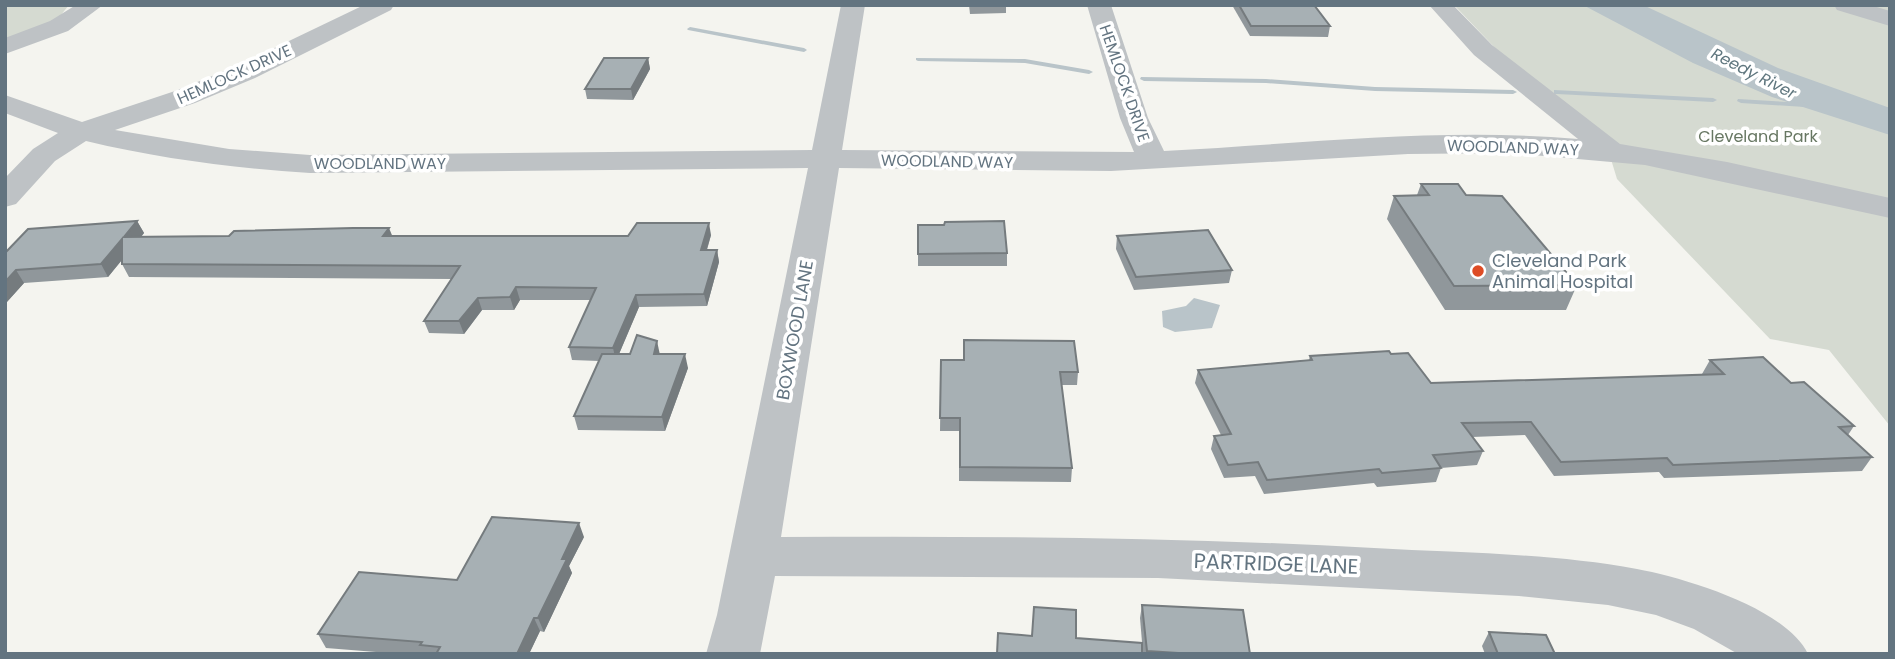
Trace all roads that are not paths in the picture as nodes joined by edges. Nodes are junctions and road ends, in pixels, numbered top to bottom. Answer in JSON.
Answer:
{"nodes":[{"id":1,"x":92,"y":5,"type":"edge"},
{"id":2,"x":383,"y":5,"type":"edge"},
{"id":3,"x":853,"y":5,"type":"edge"},
{"id":4,"x":1098,"y":5,"type":"edge"},
{"id":5,"x":1440,"y":5,"type":"edge"},
{"id":6,"x":1846,"y":5,"type":"edge"},
{"id":7,"x":1890,"y":19,"type":"edge"},
{"id":8,"x":5,"y":47,"type":"edge"},
{"id":9,"x":5,"y":103,"type":"edge"},
{"id":10,"x":80,"y":132,"type":"junction"},
{"id":11,"x":1612,"y":152,"type":"junction"},
{"id":12,"x":825,"y":159,"type":"junction"},
{"id":13,"x":1153,"y":161,"type":"junction"},
{"id":14,"x":5,"y":197,"type":"edge"},
{"id":15,"x":1890,"y":208,"type":"edge"},
{"id":16,"x":754,"y":557,"type":"junction"},
{"id":17,"x":733,"y":654,"type":"edge"},
{"id":18,"x":1781,"y":654,"type":"edge"}],
"edges":[{"from":1,"to":8,"type":"street"},
{"from":2,"to":10,"type":"street","name":"HEMLOCK DRIVE"},
{"from":3,"to":12,"type":"street","name":"BOXWOOD LANE"},
{"from":4,"to":13,"type":"street","name":"HEMLOCK DRIVE"},
{"from":5,"to":11,"type":"street"},
{"from":6,"to":7,"type":"street"},
{"from":9,"to":10,"type":"street","name":"WOODLAND WAY"},
{"from":10,"to":12,"type":"street","name":"WOODLAND WAY"},
{"from":10,"to":14,"type":"street","name":"HEMLOCK DRIVE"},
{"from":11,"to":13,"type":"street","name":"WOODLAND WAY"},
{"from":11,"to":15,"type":"street","name":"WOODLAND WAY"},
{"from":12,"to":13,"type":"street","name":"WOODLAND WAY"},
{"from":12,"to":16,"type":"street","name":"BOXWOOD LANE"},
{"from":16,"to":17,"type":"street","name":"BOXWOOD LANE"},
{"from":16,"to":18,"type":"street","name":"PARTRIDGE LANE"}]}
